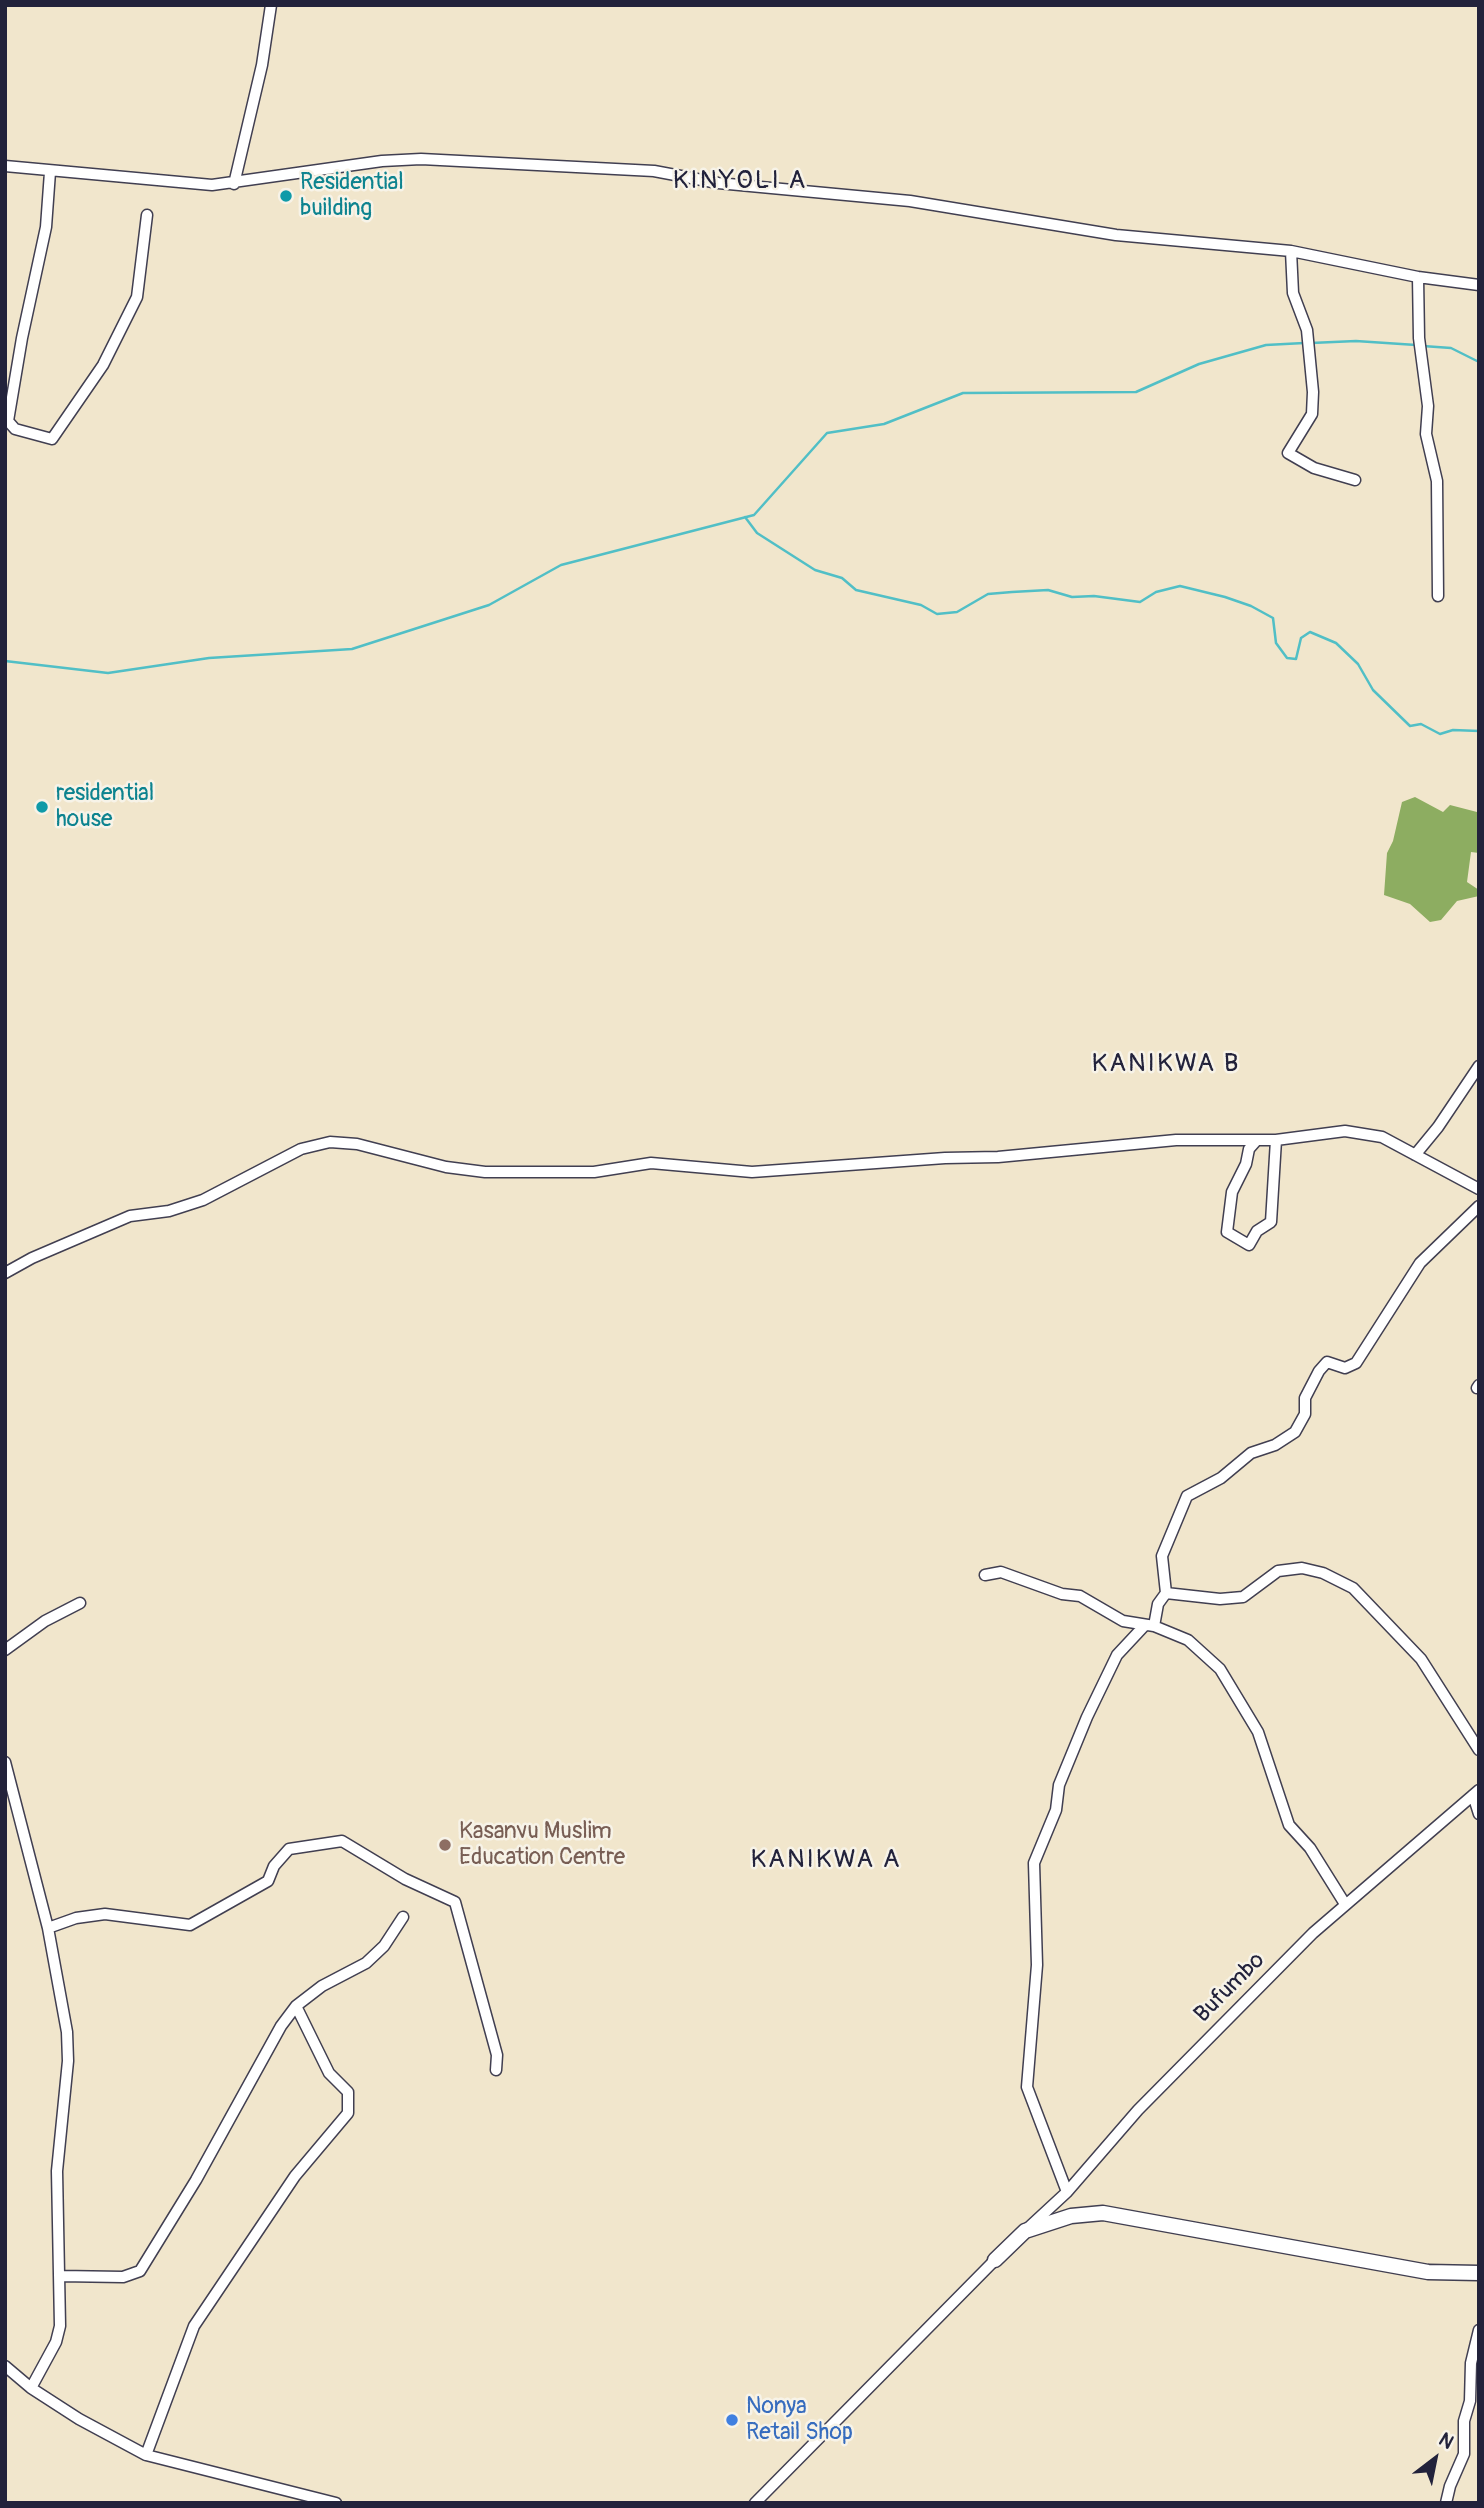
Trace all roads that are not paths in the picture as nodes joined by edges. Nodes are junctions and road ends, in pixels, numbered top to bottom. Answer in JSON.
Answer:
{"nodes":[{"id":1,"x":271,"y":5,"type":"edge"},
{"id":2,"x":5,"y":166,"type":"edge"},
{"id":3,"x":50,"y":172,"type":"junction"},
{"id":4,"x":234,"y":184,"type":"junction"},
{"id":5,"x":147,"y":215,"type":"dead end"},
{"id":6,"x":1291,"y":251,"type":"junction"},
{"id":7,"x":1418,"y":277,"type":"junction"},
{"id":8,"x":1479,"y":285,"type":"edge"},
{"id":9,"x":1355,"y":480,"type":"dead end"},
{"id":10,"x":1438,"y":596,"type":"dead end"},
{"id":11,"x":1479,"y":1066,"type":"edge"},
{"id":12,"x":1257,"y":1140,"type":"junction"},
{"id":13,"x":1276,"y":1140,"type":"junction"},
{"id":14,"x":1415,"y":1156,"type":"junction"},
{"id":15,"x":1479,"y":1189,"type":"edge"},
{"id":16,"x":1479,"y":1206,"type":"edge"},
{"id":17,"x":5,"y":1273,"type":"edge"},
{"id":18,"x":985,"y":1575,"type":"dead end"},
{"id":19,"x":1166,"y":1593,"type":"junction"},
{"id":20,"x":80,"y":1603,"type":"dead end"},
{"id":21,"x":1149,"y":1625,"type":"junction"},
{"id":22,"x":5,"y":1650,"type":"edge"},
{"id":23,"x":1479,"y":1750,"type":"edge"},
{"id":24,"x":5,"y":1762,"type":"edge"},
{"id":25,"x":1476,"y":1793,"type":"edge"},
{"id":26,"x":1479,"y":1814,"type":"edge"},
{"id":27,"x":1345,"y":1904,"type":"junction"},
{"id":28,"x":403,"y":1917,"type":"dead end"},
{"id":29,"x":48,"y":1928,"type":"junction"},
{"id":30,"x":296,"y":2006,"type":"junction"},
{"id":31,"x":496,"y":2070,"type":"dead end"},
{"id":32,"x":1067,"y":2192,"type":"junction"},
{"id":33,"x":1025,"y":2231,"type":"junction"},
{"id":34,"x":995,"y":2260,"type":"joint"},
{"id":35,"x":1476,"y":2275,"type":"edge"},
{"id":36,"x":60,"y":2276,"type":"junction"},
{"id":37,"x":1479,"y":2330,"type":"edge"},
{"id":38,"x":5,"y":2366,"type":"edge"},
{"id":39,"x":31,"y":2388,"type":"junction"},
{"id":40,"x":146,"y":2455,"type":"junction"},
{"id":41,"x":336,"y":2503,"type":"edge"},
{"id":42,"x":755,"y":2503,"type":"edge"},
{"id":43,"x":1446,"y":2503,"type":"edge"}],
"edges":[{"from":1,"to":4,"type":"street"},
{"from":2,"to":3,"type":"street"},
{"from":3,"to":4,"type":"street"},
{"from":3,"to":5,"type":"street"},
{"from":4,"to":6,"type":"street"},
{"from":6,"to":7,"type":"street"},
{"from":6,"to":9,"type":"street"},
{"from":7,"to":8,"type":"street"},
{"from":7,"to":10,"type":"street"},
{"from":11,"to":14,"type":"street"},
{"from":12,"to":13,"type":"street"},
{"from":12,"to":13,"type":"street"},
{"from":12,"to":17,"type":"street"},
{"from":13,"to":14,"type":"street"},
{"from":14,"to":15,"type":"street"},
{"from":16,"to":19,"type":"street"},
{"from":18,"to":21,"type":"street"},
{"from":19,"to":21,"type":"street"},
{"from":19,"to":23,"type":"street"},
{"from":20,"to":22,"type":"street"},
{"from":21,"to":27,"type":"street"},
{"from":21,"to":32,"type":"street"},
{"from":24,"to":29,"type":"street"},
{"from":25,"to":26,"type":"street"},
{"from":25,"to":27,"type":"street","name":"Bufumbo"},
{"from":27,"to":32,"type":"street","name":"Bufumbo"},
{"from":28,"to":30,"type":"street"},
{"from":29,"to":31,"type":"street"},
{"from":29,"to":36,"type":"street"},
{"from":30,"to":36,"type":"street"},
{"from":30,"to":40,"type":"street"},
{"from":32,"to":33,"type":"street","name":"Bufumbo"},
{"from":33,"to":34,"type":"street"},
{"from":33,"to":35,"type":"street"},
{"from":34,"to":42,"type":"street"},
{"from":36,"to":39,"type":"street"},
{"from":37,"to":43,"type":"street"},
{"from":38,"to":39,"type":"street"},
{"from":39,"to":40,"type":"street"},
{"from":40,"to":41,"type":"street"}]}
